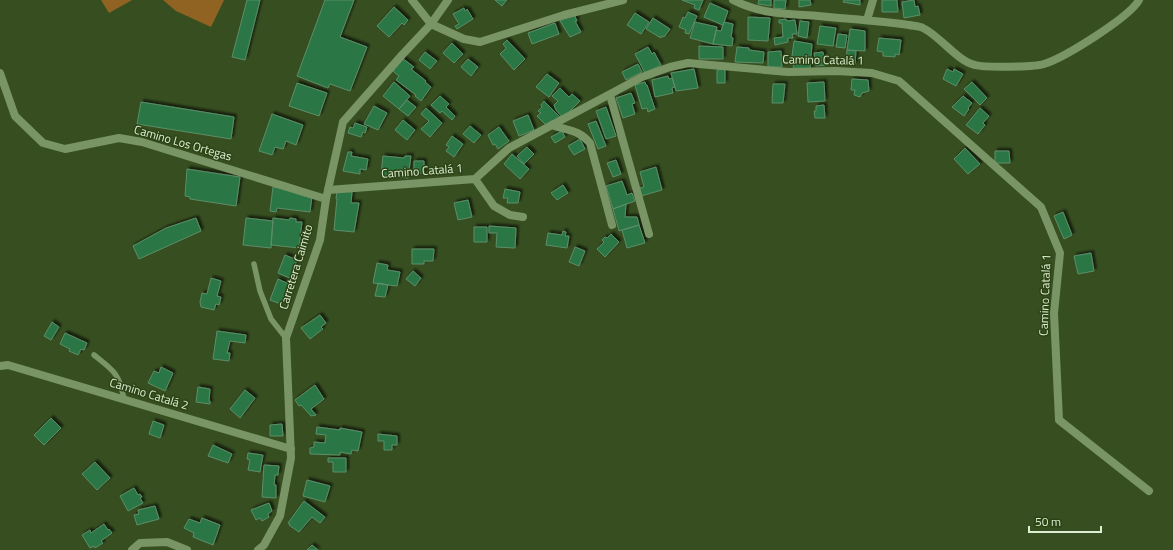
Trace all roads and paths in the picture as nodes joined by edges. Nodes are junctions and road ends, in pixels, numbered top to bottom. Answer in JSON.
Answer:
{"nodes":[{"id":1,"x":448,"y":0,"type":"edge"},
{"id":2,"x":623,"y":0,"type":"edge"},
{"id":3,"x":733,"y":0,"type":"edge"},
{"id":4,"x":873,"y":0,"type":"edge"},
{"id":5,"x":1139,"y":0,"type":"edge"},
{"id":6,"x":412,"y":1,"type":"edge"},
{"id":7,"x":867,"y":20,"type":"junction"},
{"id":8,"x":431,"y":24,"type":"junction"},
{"id":9,"x":0,"y":74,"type":"edge"},
{"id":10,"x":610,"y":94,"type":"junction"},
{"id":11,"x":552,"y":125,"type":"junction"},
{"id":12,"x":476,"y":179,"type":"junction"},
{"id":13,"x":328,"y":190,"type":"junction"},
{"id":14,"x":326,"y":199,"type":"junction"},
{"id":15,"x":523,"y":218,"type":"dead end"},
{"id":16,"x":612,"y":225,"type":"dead end"},
{"id":17,"x":649,"y":234,"type":"dead end"},
{"id":18,"x":254,"y":264,"type":"dead end"},
{"id":19,"x":286,"y":338,"type":"junction"},
{"id":20,"x":94,"y":355,"type":"dead end"},
{"id":21,"x":0,"y":366,"type":"edge"},
{"id":22,"x":124,"y":399,"type":"junction"},
{"id":23,"x":291,"y":449,"type":"junction"},
{"id":24,"x":1149,"y":491,"type":"dead end"},
{"id":25,"x":132,"y":550,"type":"edge"},
{"id":26,"x":187,"y":550,"type":"edge"},
{"id":27,"x":258,"y":550,"type":"edge"}],
"edges":[{"from":1,"to":8,"type":"street","name":"Carretera Caimito"},
{"from":2,"to":8,"type":"street"},
{"from":3,"to":7,"type":"street"},
{"from":4,"to":7,"type":"street"},
{"from":5,"to":7,"type":"street"},
{"from":6,"to":8,"type":"street"},
{"from":8,"to":13,"type":"street","name":"Carretera Caimito"},
{"from":9,"to":14,"type":"street","name":"Camino Los Ortegas"},
{"from":10,"to":11,"type":"street","name":"Camino Catalá 1"},
{"from":10,"to":17,"type":"street"},
{"from":10,"to":24,"type":"street","name":"Camino Catalá 1"},
{"from":11,"to":12,"type":"street","name":"Camino Catalá 1"},
{"from":11,"to":16,"type":"street"},
{"from":12,"to":13,"type":"street","name":"Camino Catalá 1"},
{"from":12,"to":15,"type":"street"},
{"from":13,"to":14,"type":"street","name":"Carretera Caimito"},
{"from":14,"to":19,"type":"street","name":"Carretera Caimito"},
{"from":18,"to":19,"type":"lane"},
{"from":19,"to":23,"type":"street","name":"Carretera Caimito"},
{"from":20,"to":22,"type":"lane"},
{"from":21,"to":22,"type":"street","name":"Camino Catalá 2"},
{"from":22,"to":23,"type":"street","name":"Camino Catalá 2"},
{"from":23,"to":27,"type":"street","name":"Carretera Caimito"},
{"from":25,"to":26,"type":"street"}]}
